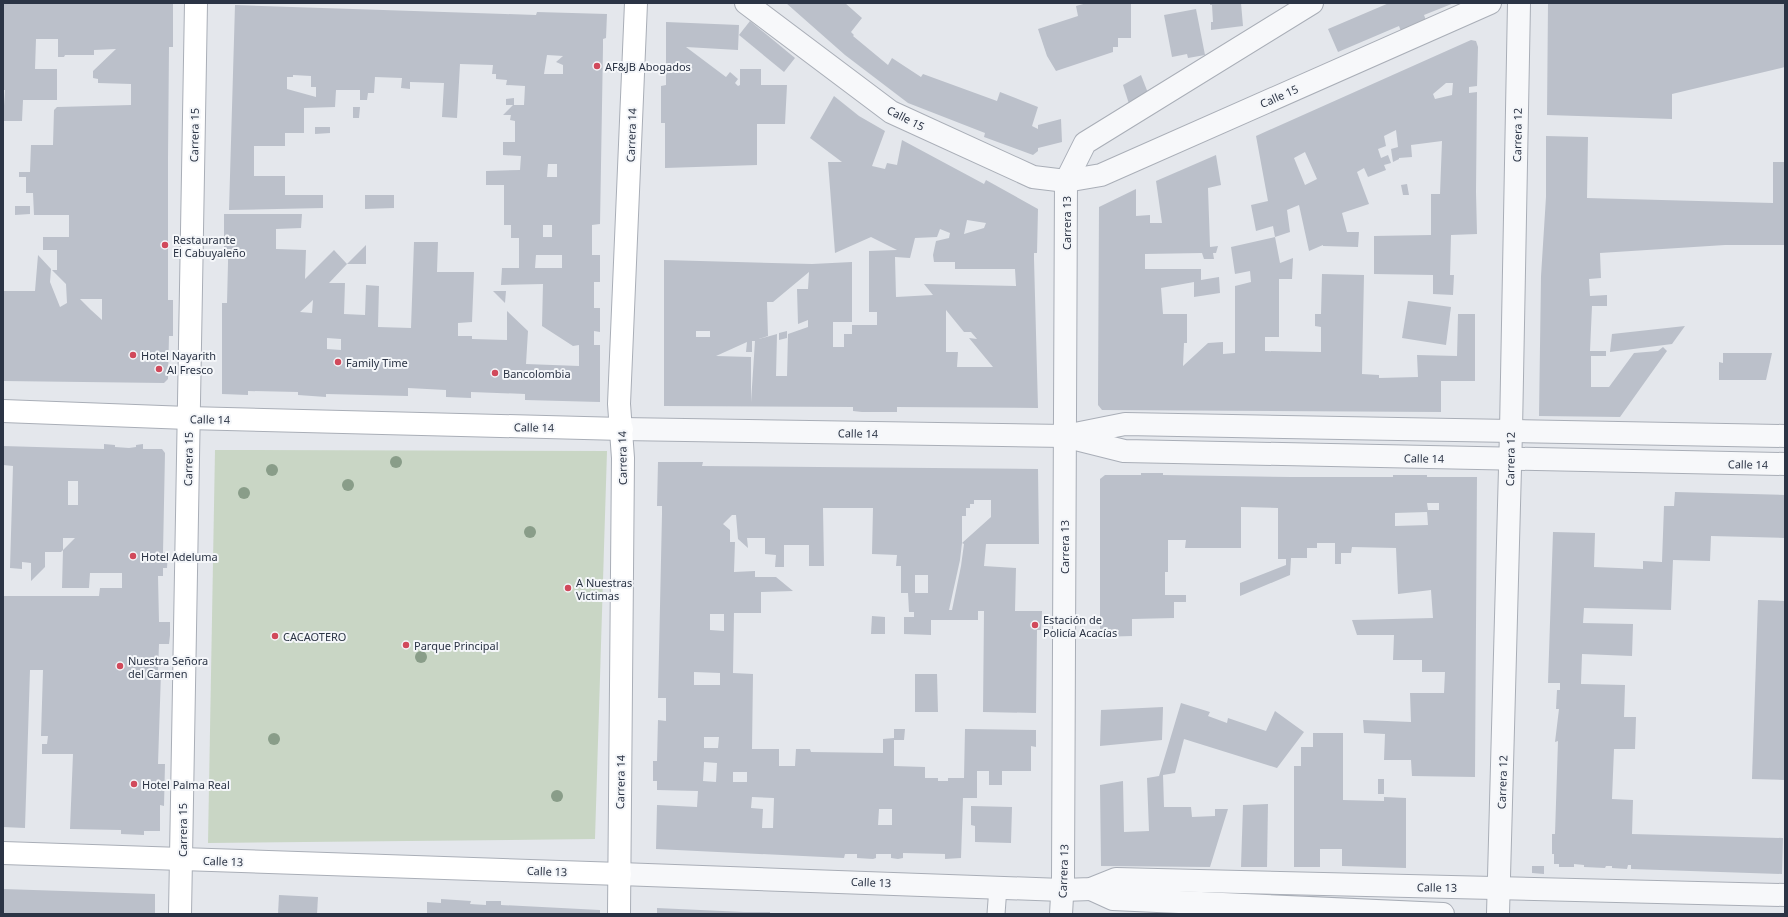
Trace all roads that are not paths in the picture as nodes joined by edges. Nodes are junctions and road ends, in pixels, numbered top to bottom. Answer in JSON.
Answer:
{"nodes":[{"id":1,"x":196,"y":3,"type":"edge"},
{"id":2,"x":636,"y":3,"type":"edge"},
{"id":3,"x":746,"y":3,"type":"edge"},
{"id":4,"x":1312,"y":3,"type":"edge"},
{"id":5,"x":1490,"y":3,"type":"edge"},
{"id":6,"x":1519,"y":3,"type":"edge"},
{"id":7,"x":1066,"y":181,"type":"junction"},
{"id":8,"x":3,"y":411,"type":"edge"},
{"id":9,"x":188,"y":418,"type":"junction"},
{"id":10,"x":622,"y":429,"type":"junction"},
{"id":11,"x":1511,"y":431,"type":"junction"},
{"id":12,"x":1065,"y":436,"type":"junction"},
{"id":13,"x":1785,"y":436,"type":"edge"},
{"id":14,"x":1510,"y":460,"type":"junction"},
{"id":15,"x":1785,"y":464,"type":"edge"},
{"id":16,"x":3,"y":853,"type":"edge"},
{"id":17,"x":182,"y":859,"type":"junction"},
{"id":18,"x":620,"y":874,"type":"junction"},
{"id":19,"x":998,"y":887,"type":"junction"},
{"id":20,"x":1091,"y":889,"type":"junction"},
{"id":21,"x":1499,"y":889,"type":"junction"},
{"id":22,"x":1062,"y":890,"type":"junction"},
{"id":23,"x":1785,"y":895,"type":"edge"},
{"id":24,"x":180,"y":914,"type":"edge"},
{"id":25,"x":619,"y":914,"type":"edge"},
{"id":26,"x":996,"y":914,"type":"edge"},
{"id":27,"x":1061,"y":914,"type":"edge"},
{"id":28,"x":1442,"y":914,"type":"edge"},
{"id":29,"x":1498,"y":914,"type":"edge"}],
"edges":[{"from":1,"to":9,"type":"street","name":"Carrera 15"},
{"from":2,"to":10,"type":"street","name":"Carrera 14"},
{"from":3,"to":7,"type":"street","name":"Calle 15"},
{"from":4,"to":7,"type":"street"},
{"from":5,"to":7,"type":"street","name":"Calle 15"},
{"from":6,"to":11,"type":"street","name":"Carrera 12"},
{"from":7,"to":12,"type":"street","name":"Carrera 13"},
{"from":8,"to":9,"type":"street","name":"Calle 14"},
{"from":9,"to":10,"type":"street","name":"Calle 14"},
{"from":9,"to":17,"type":"street","name":"Carrera 15"},
{"from":10,"to":12,"type":"street","name":"Calle 14"},
{"from":10,"to":18,"type":"street","name":"Carrera 14"},
{"from":11,"to":12,"type":"street","name":"Calle 14"},
{"from":11,"to":13,"type":"street","name":"Calle 14"},
{"from":11,"to":14,"type":"street","name":"Carrera 12"},
{"from":12,"to":14,"type":"street","name":"Calle 14"},
{"from":12,"to":22,"type":"street","name":"Carrera 13"},
{"from":14,"to":15,"type":"street","name":"Calle 14"},
{"from":14,"to":21,"type":"street","name":"Carrera 12"},
{"from":16,"to":17,"type":"street","name":"Calle 13"},
{"from":17,"to":18,"type":"street","name":"Calle 13"},
{"from":17,"to":24,"type":"street","name":"Carrera 15"},
{"from":18,"to":19,"type":"street","name":"Calle 13"},
{"from":18,"to":25,"type":"street","name":"Carrera 14"},
{"from":19,"to":22,"type":"street","name":"Calle 13"},
{"from":19,"to":26,"type":"lane"},
{"from":20,"to":21,"type":"street","name":"Calle 13"},
{"from":20,"to":22,"type":"street","name":"Calle 13"},
{"from":20,"to":28,"type":"street","name":"Calle 13"},
{"from":21,"to":23,"type":"street","name":"Calle 13"},
{"from":21,"to":29,"type":"street","name":"Carrera 12"},
{"from":22,"to":27,"type":"street","name":"Carrera 13"}]}
